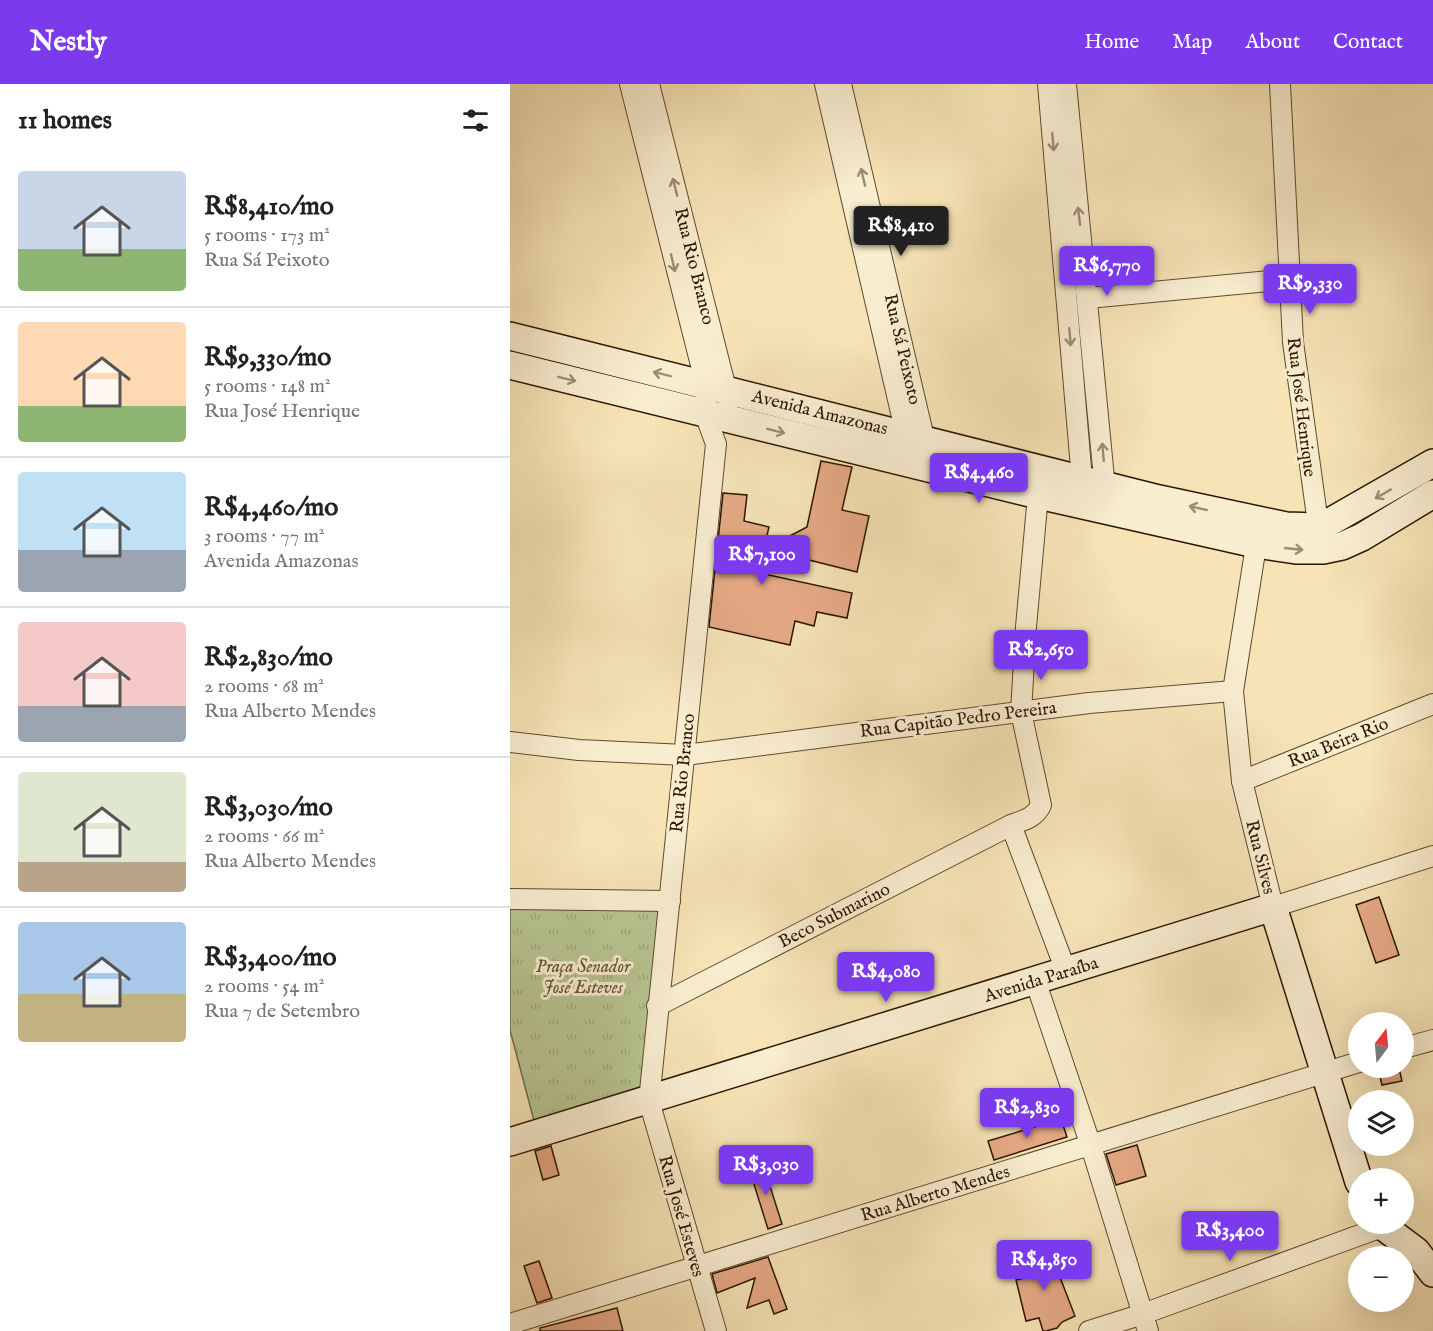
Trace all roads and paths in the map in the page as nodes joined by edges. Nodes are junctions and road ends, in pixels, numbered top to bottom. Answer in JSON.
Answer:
{"nodes":[{"id":1,"x":630,"y":84,"type":"edge"},
{"id":2,"x":649,"y":84,"type":"edge"},
{"id":3,"x":825,"y":84,"type":"edge"},
{"id":4,"x":841,"y":84,"type":"edge"},
{"id":5,"x":1048,"y":84,"type":"edge"},
{"id":6,"x":1066,"y":84,"type":"edge"},
{"id":7,"x":1280,"y":84,"type":"edge"},
{"id":8,"x":1058,"y":107,"type":"junction"},
{"id":9,"x":1290,"y":279,"type":"junction"},
{"id":10,"x":1088,"y":297,"type":"junction"},
{"id":11,"x":510,"y":336,"type":"edge"},
{"id":12,"x":510,"y":365,"type":"edge"},
{"id":13,"x":716,"y":387,"type":"junction"},
{"id":14,"x":718,"y":417,"type":"junction"},
{"id":15,"x":915,"y":436,"type":"junction"},
{"id":16,"x":1433,"y":463,"type":"edge"},
{"id":17,"x":1433,"y":494,"type":"edge"},
{"id":18,"x":1038,"y":495,"type":"junction"},
{"id":19,"x":1094,"y":495,"type":"junction"},
{"id":20,"x":1258,"y":533,"type":"junction"},
{"id":21,"x":1320,"y":538,"type":"junction"},
{"id":22,"x":1233,"y":691,"type":"junction"},
{"id":23,"x":1433,"y":704,"type":"edge"},
{"id":24,"x":1022,"y":712,"type":"junction"},
{"id":25,"x":510,"y":742,"type":"edge"},
{"id":26,"x":685,"y":754,"type":"junction"},
{"id":27,"x":1242,"y":781,"type":"junction"},
{"id":28,"x":1011,"y":825,"type":"junction"},
{"id":29,"x":1433,"y":856,"type":"edge"},
{"id":30,"x":510,"y":899,"type":"edge"},
{"id":31,"x":670,"y":901,"type":"junction"},
{"id":32,"x":1274,"y":907,"type":"junction"},
{"id":33,"x":1066,"y":971,"type":"junction"},
{"id":34,"x":1035,"y":980,"type":"junction"},
{"id":35,"x":657,"y":1006,"type":"junction"},
{"id":36,"x":1433,"y":1040,"type":"edge"},
{"id":37,"x":1414,"y":1045,"type":"edge"},
{"id":38,"x":1348,"y":1065,"type":"edge"},
{"id":39,"x":1324,"y":1072,"type":"junction"},
{"id":40,"x":649,"y":1101,"type":"junction"},
{"id":41,"x":510,"y":1142,"type":"edge"},
{"id":42,"x":1090,"y":1146,"type":"junction"},
{"id":43,"x":1355,"y":1168,"type":"edge"},
{"id":44,"x":1359,"y":1234,"type":"edge"},
{"id":45,"x":1393,"y":1234,"type":"edge"},
{"id":46,"x":696,"y":1266,"type":"junction"},
{"id":47,"x":1433,"y":1273,"type":"edge"},
{"id":48,"x":1145,"y":1322,"type":"edge"},
{"id":49,"x":510,"y":1324,"type":"edge"},
{"id":50,"x":716,"y":1331,"type":"edge"},
{"id":51,"x":1089,"y":1331,"type":"edge"}],
"edges":[{"from":1,"to":13,"type":"street","name":"Rua Rio Branco","one_way":true},
{"from":13,"to":2,"type":"street","name":"Rua Rio Branco","one_way":true},
{"from":3,"to":15,"type":"street","name":"Rua Sá Peixoto"},
{"from":15,"to":4,"type":"street","name":"Rua Sá Peixoto","one_way":true},
{"from":5,"to":8,"type":"street"},
{"from":6,"to":8,"type":"street"},
{"from":7,"to":9,"type":"street","name":"Rua José Henrique"},
{"from":10,"to":8,"type":"street","one_way":true},
{"from":8,"to":19,"type":"street","one_way":true},
{"from":9,"to":10,"type":"street"},
{"from":9,"to":21,"type":"street","name":"Rua José Henrique"},
{"from":19,"to":10,"type":"street","one_way":true},
{"from":13,"to":11,"type":"street","name":"Avenida Amazonas","one_way":true},
{"from":12,"to":14,"type":"street","name":"Avenida Amazonas","one_way":true},
{"from":13,"to":14,"type":"street","name":"Rua Rio Branco"},
{"from":13,"to":15,"type":"street","name":"Avenida Amazonas"},
{"from":14,"to":18,"type":"street","name":"Avenida Amazonas","one_way":true},
{"from":14,"to":26,"type":"street","name":"Rua Rio Branco"},
{"from":15,"to":19,"type":"street","name":"Avenida Amazonas"},
{"from":16,"to":21,"type":"street","name":"Avenida Amazonas","one_way":true},
{"from":17,"to":21,"type":"street","name":"Avenida Amazonas"},
{"from":18,"to":19,"type":"street","name":"Avenida Amazonas"},
{"from":18,"to":24,"type":"street","name":"Beco Submarino"},
{"from":19,"to":20,"type":"street","name":"Avenida Amazonas"},
{"from":20,"to":21,"type":"street","name":"Avenida Amazonas"},
{"from":20,"to":22,"type":"street","name":"Rua Silves"},
{"from":22,"to":24,"type":"street","name":"Rua Capitão Pedro Pereira"},
{"from":22,"to":27,"type":"street","name":"Rua Silves"},
{"from":23,"to":27,"type":"street","name":"Rua Beira Rio"},
{"from":24,"to":26,"type":"street","name":"Rua Capitão Pedro Pereira"},
{"from":24,"to":28,"type":"street","name":"Beco Submarino"},
{"from":25,"to":26,"type":"street","name":"Rua Capitão Pedro Pereira"},
{"from":26,"to":31,"type":"street","name":"Rua Rio Branco"},
{"from":27,"to":32,"type":"street","name":"Rua Silves"},
{"from":28,"to":33,"type":"street"},
{"from":28,"to":35,"type":"street","name":"Beco Submarino"},
{"from":29,"to":32,"type":"street","name":"Avenida Paraíba"},
{"from":30,"to":31,"type":"street"},
{"from":31,"to":35,"type":"street","name":"Rua Rio Branco"},
{"from":32,"to":33,"type":"street","name":"Avenida Paraíba"},
{"from":32,"to":39,"type":"street","name":"Rua Silves"},
{"from":33,"to":34,"type":"street","name":"Avenida Paraíba"},
{"from":34,"to":40,"type":"street","name":"Avenida Paraíba"},
{"from":34,"to":42,"type":"street"},
{"from":35,"to":40,"type":"street","name":"Rua Rio Branco"},
{"from":36,"to":37,"type":"street"},
{"from":38,"to":39,"type":"street","name":"Rua Alberto Mendes"},
{"from":39,"to":42,"type":"street","name":"Rua Alberto Mendes"},
{"from":39,"to":43,"type":"street","name":"Rua Silves"},
{"from":40,"to":41,"type":"street","name":"Avenida Paraíba"},
{"from":40,"to":46,"type":"street","name":"Rua José Esteves"},
{"from":42,"to":46,"type":"street","name":"Rua Alberto Mendes"},
{"from":42,"to":48,"type":"street"},
{"from":44,"to":48,"type":"street"},
{"from":45,"to":47,"type":"street"},
{"from":46,"to":49,"type":"street","name":"Rua Alberto Mendes"},
{"from":46,"to":50,"type":"street","name":"Rua José Esteves"},
{"from":48,"to":51,"type":"street"}]}
